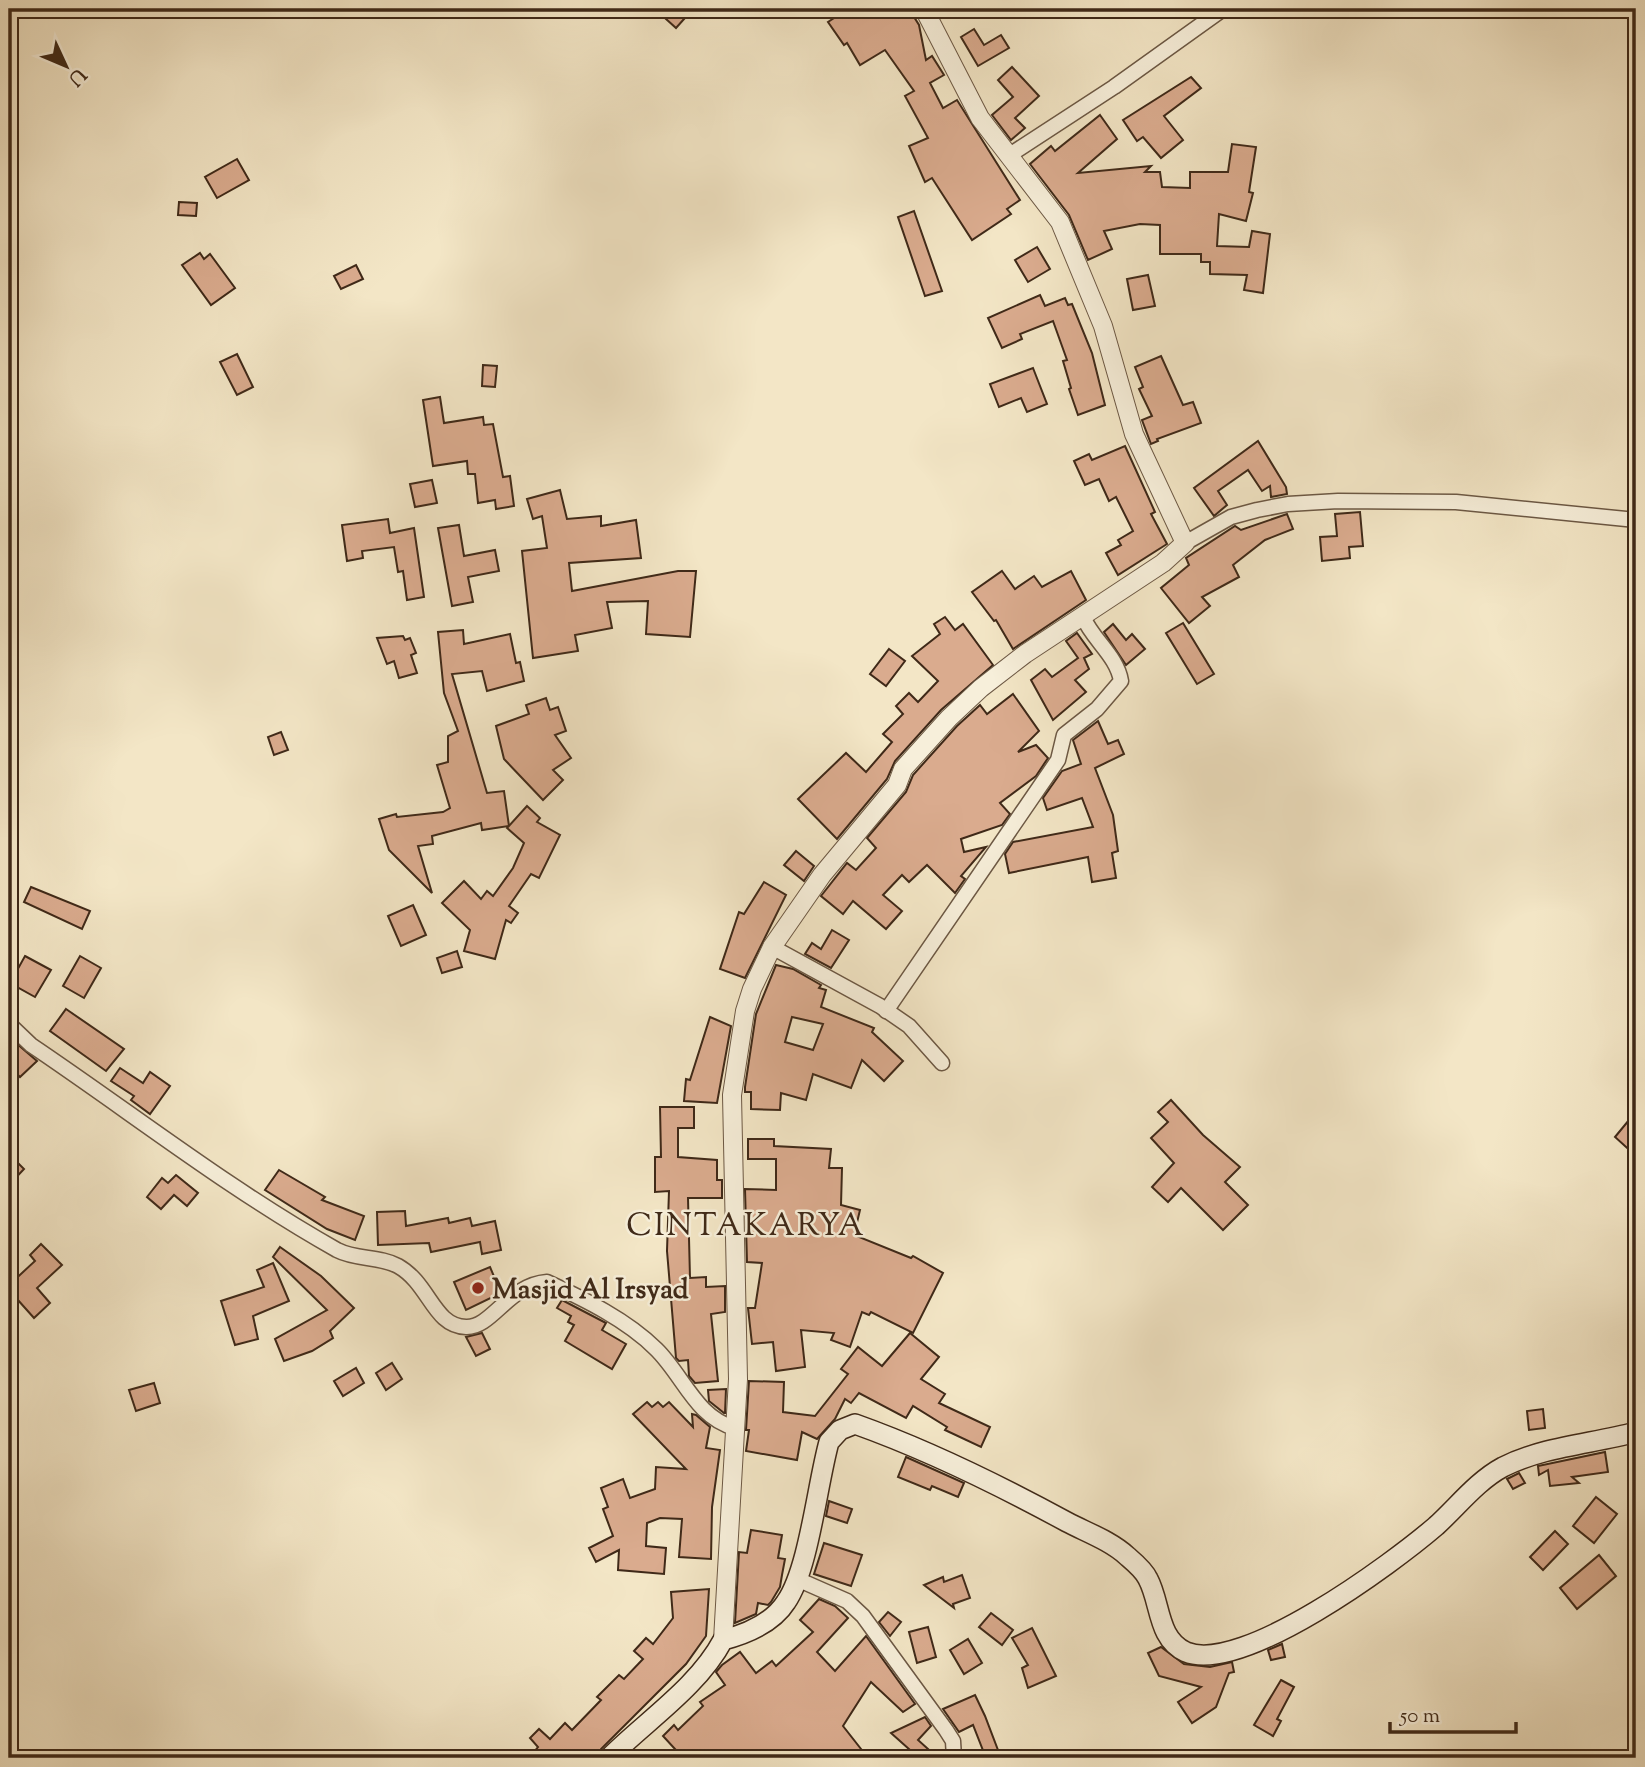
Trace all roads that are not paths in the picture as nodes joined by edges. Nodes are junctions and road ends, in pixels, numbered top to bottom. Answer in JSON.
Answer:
{"nodes":[{"id":1,"x":924,"y":9,"type":"edge"},
{"id":2,"x":1223,"y":9,"type":"edge"},
{"id":3,"x":1008,"y":156,"type":"junction"},
{"id":4,"x":1636,"y":520,"type":"edge"},
{"id":5,"x":1185,"y":543,"type":"junction"},
{"id":6,"x":1083,"y":617,"type":"junction"},
{"id":7,"x":772,"y":947,"type":"junction"},
{"id":8,"x":886,"y":1011,"type":"junction"},
{"id":9,"x":9,"y":1024,"type":"edge"},
{"id":10,"x":942,"y":1063,"type":"dead end"},
{"id":11,"x":735,"y":1428,"type":"junction"},
{"id":12,"x":1636,"y":1432,"type":"edge"},
{"id":13,"x":797,"y":1579,"type":"junction"},
{"id":14,"x":723,"y":1640,"type":"junction"},
{"id":15,"x":609,"y":1758,"type":"edge"},
{"id":16,"x":954,"y":1758,"type":"edge"}],
"edges":[{"from":1,"to":3,"type":"street"},
{"from":2,"to":3,"type":"street"},
{"from":3,"to":5,"type":"street"},
{"from":4,"to":5,"type":"street"},
{"from":5,"to":6,"type":"street"},
{"from":6,"to":7,"type":"street"},
{"from":6,"to":8,"type":"street"},
{"from":7,"to":8,"type":"street"},
{"from":7,"to":11,"type":"street"},
{"from":8,"to":10,"type":"street"},
{"from":9,"to":11,"type":"street"},
{"from":11,"to":14,"type":"street"},
{"from":12,"to":13,"type":"main road"},
{"from":13,"to":14,"type":"main road"},
{"from":13,"to":16,"type":"street"},
{"from":14,"to":15,"type":"main road"}]}
